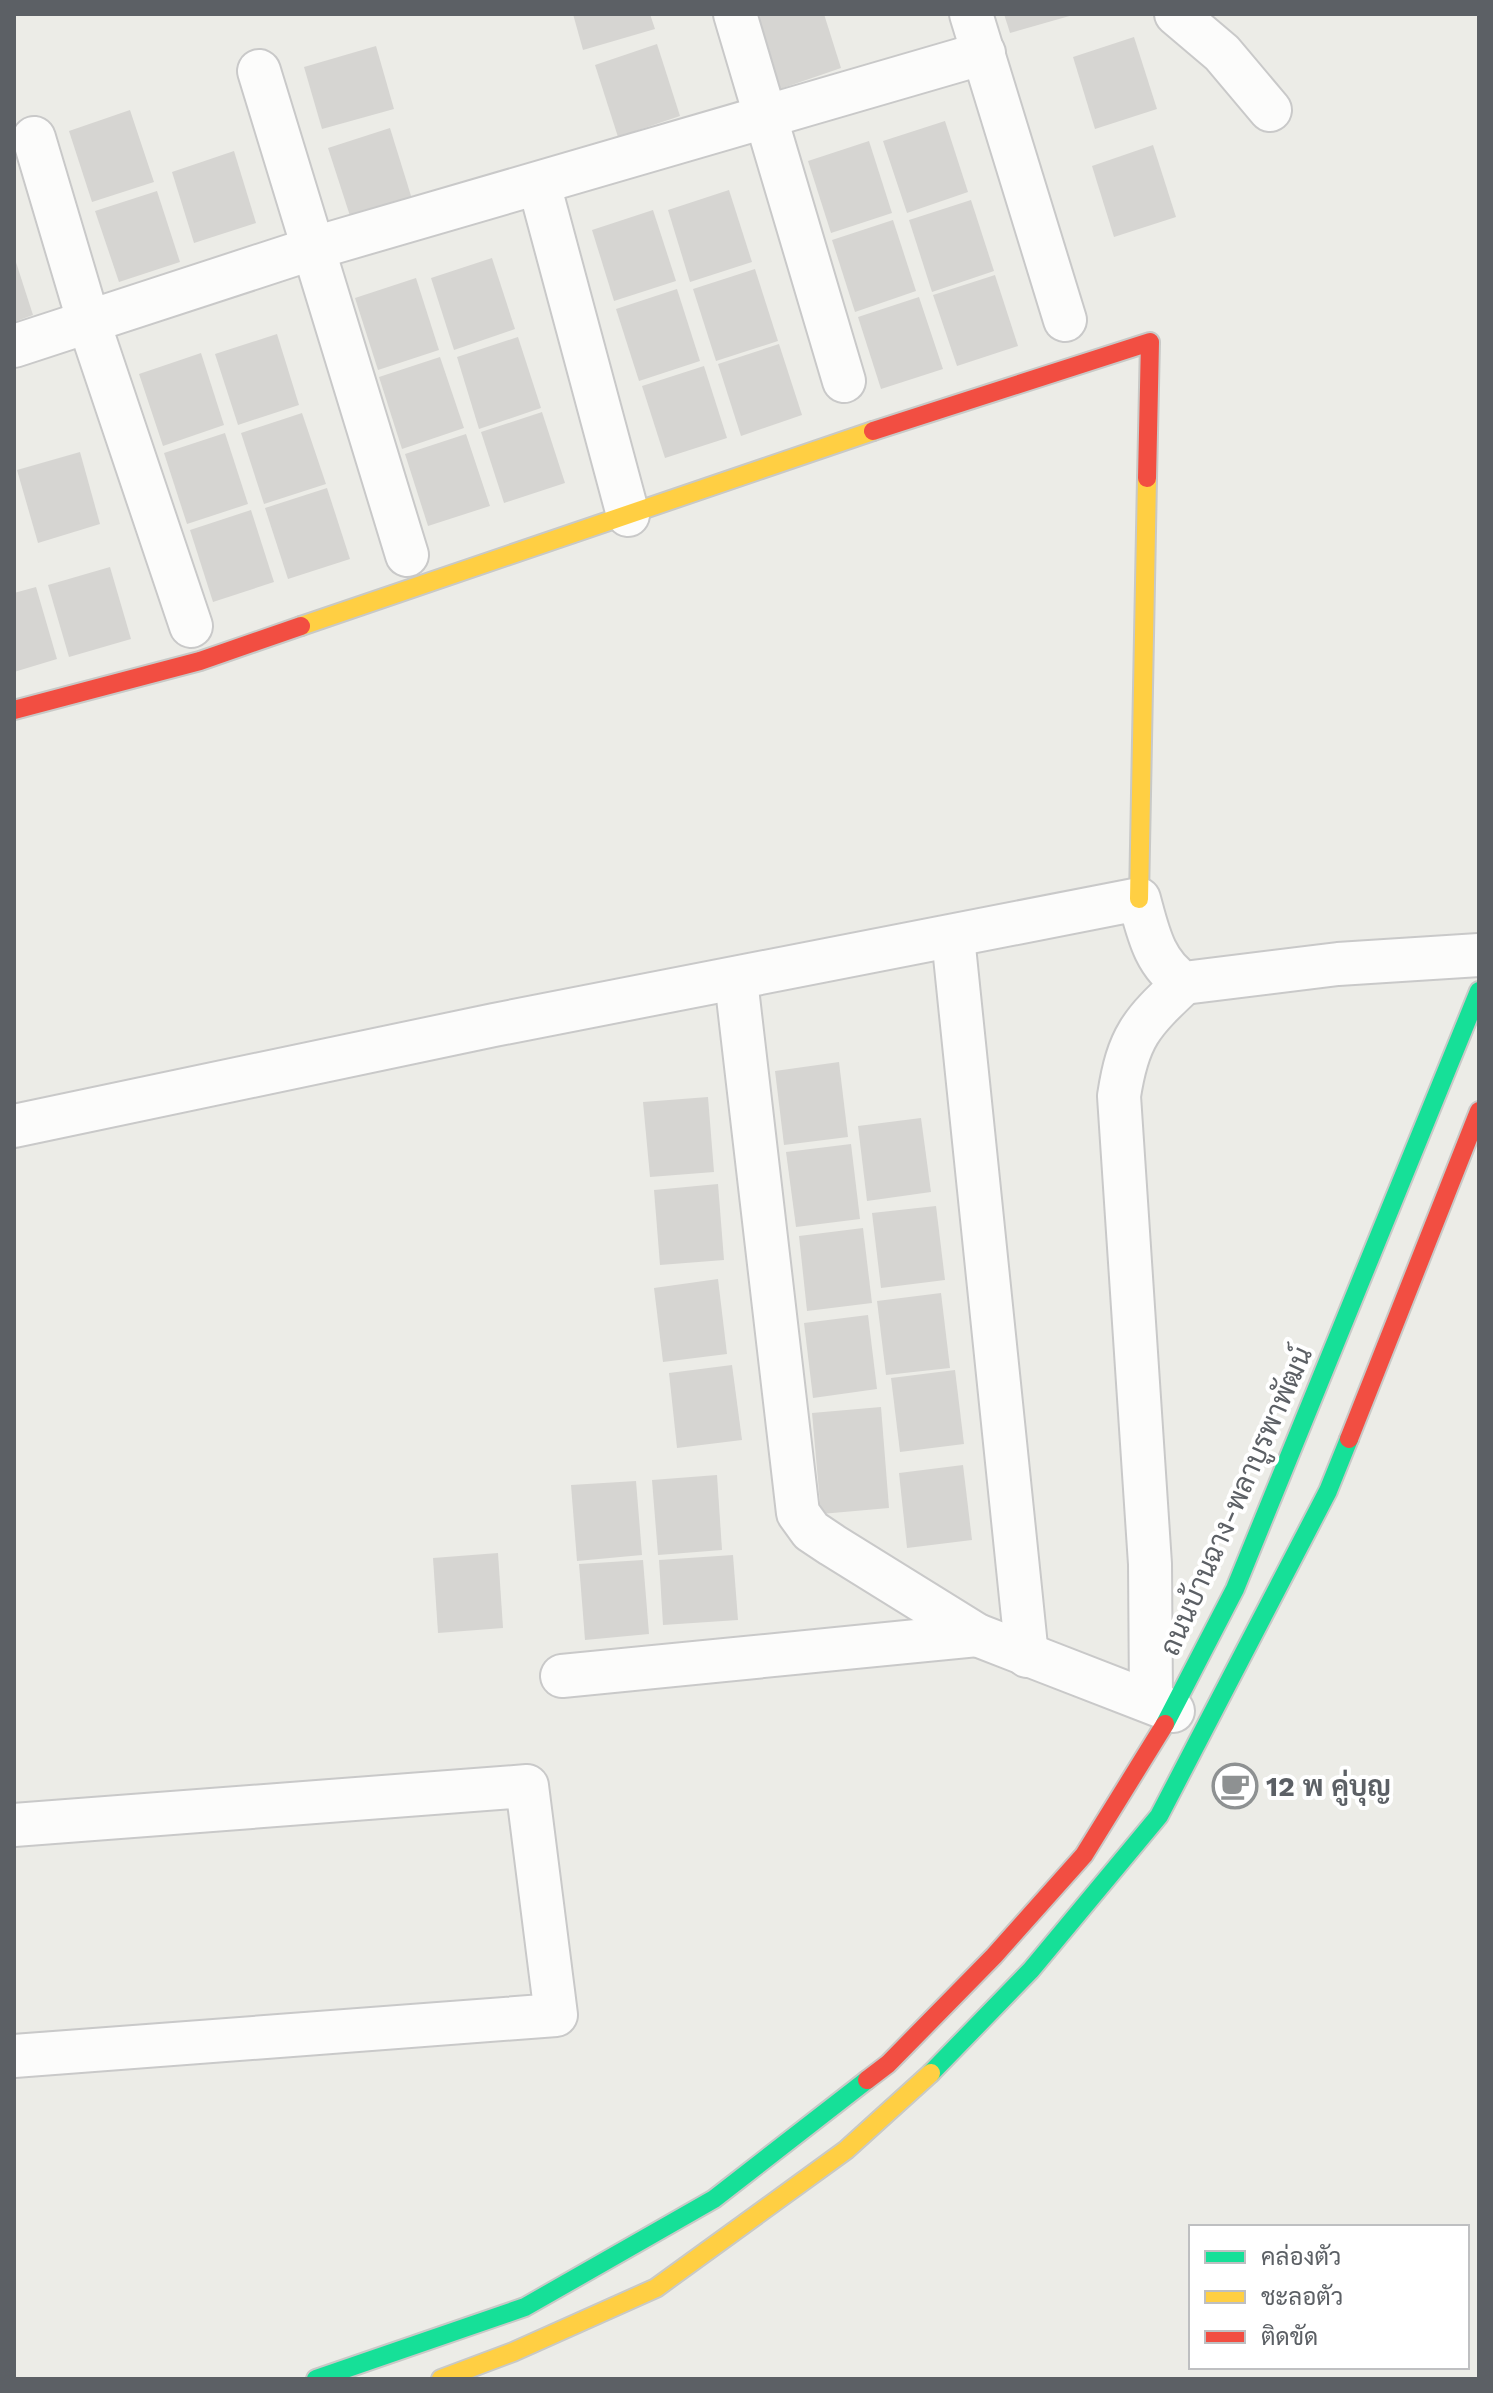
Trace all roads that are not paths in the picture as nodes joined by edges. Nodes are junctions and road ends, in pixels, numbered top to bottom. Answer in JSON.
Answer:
{"nodes":[{"id":1,"x":735,"y":14,"type":"edge"},
{"id":2,"x":971,"y":14,"type":"edge"},
{"id":3,"x":1176,"y":14,"type":"edge"},
{"id":4,"x":984,"y":53,"type":"junction"},
{"id":5,"x":259,"y":71,"type":"dead end"},
{"id":6,"x":1270,"y":110,"type":"dead end"},
{"id":7,"x":766,"y":114,"type":"junction"},
{"id":8,"x":34,"y":138,"type":"dead end"},
{"id":9,"x":539,"y":184,"type":"junction"},
{"id":10,"x":311,"y":249,"type":"junction"},
{"id":11,"x":1065,"y":320,"type":"dead end"},
{"id":12,"x":89,"y":323,"type":"junction"},
{"id":13,"x":14,"y":346,"type":"edge"},
{"id":14,"x":844,"y":381,"type":"dead end"},
{"id":15,"x":628,"y":515,"type":"junction"},
{"id":16,"x":407,"y":555,"type":"dead end"},
{"id":17,"x":191,"y":626,"type":"dead end"},
{"id":18,"x":14,"y":710,"type":"edge"},
{"id":19,"x":1139,"y":899,"type":"junction"},
{"id":20,"x":953,"y":937,"type":"junction"},
{"id":21,"x":1479,"y":955,"type":"edge"},
{"id":22,"x":736,"y":980,"type":"junction"},
{"id":23,"x":1184,"y":983,"type":"junction"},
{"id":24,"x":1479,"y":991,"type":"edge"},
{"id":25,"x":1479,"y":1111,"type":"edge"},
{"id":26,"x":14,"y":1126,"type":"edge"},
{"id":27,"x":977,"y":1635,"type":"junction"},
{"id":28,"x":1027,"y":1656,"type":"junction"},
{"id":29,"x":562,"y":1676,"type":"dead end"},
{"id":30,"x":1162,"y":1705,"type":"junction"},
{"id":31,"x":14,"y":1825,"type":"edge"},
{"id":32,"x":14,"y":2056,"type":"edge"},
{"id":33,"x":316,"y":2379,"type":"edge"},
{"id":34,"x":441,"y":2379,"type":"edge"}],
"edges":[{"from":1,"to":7,"type":"street"},
{"from":2,"to":4,"type":"street"},
{"from":3,"to":6,"type":"street"},
{"from":4,"to":7,"type":"street"},
{"from":4,"to":11,"type":"street"},
{"from":5,"to":10,"type":"street"},
{"from":7,"to":9,"type":"street"},
{"from":7,"to":14,"type":"street"},
{"from":8,"to":12,"type":"street"},
{"from":9,"to":10,"type":"street"},
{"from":9,"to":15,"type":"street"},
{"from":10,"to":12,"type":"street"},
{"from":10,"to":16,"type":"street"},
{"from":12,"to":13,"type":"street"},
{"from":12,"to":17,"type":"street"},
{"from":15,"to":18,"type":"street"},
{"from":15,"to":19,"type":"street"},
{"from":19,"to":20,"type":"street"},
{"from":19,"to":23,"type":"street"},
{"from":20,"to":22,"type":"street"},
{"from":20,"to":28,"type":"street"},
{"from":21,"to":23,"type":"street"},
{"from":22,"to":26,"type":"street"},
{"from":22,"to":27,"type":"street"},
{"from":23,"to":30,"type":"street"},
{"from":24,"to":30,"type":"street","name":"ถนนบ้านฉาง-พลาบูรพาพัฒน์"},
{"from":25,"to":34,"type":"street"},
{"from":27,"to":28,"type":"street"},
{"from":27,"to":29,"type":"street"},
{"from":28,"to":30,"type":"street"},
{"from":30,"to":33,"type":"street","name":"ถนนบ้านฉาง-พลาบูรพาพัฒน์"},
{"from":31,"to":32,"type":"street"}]}
